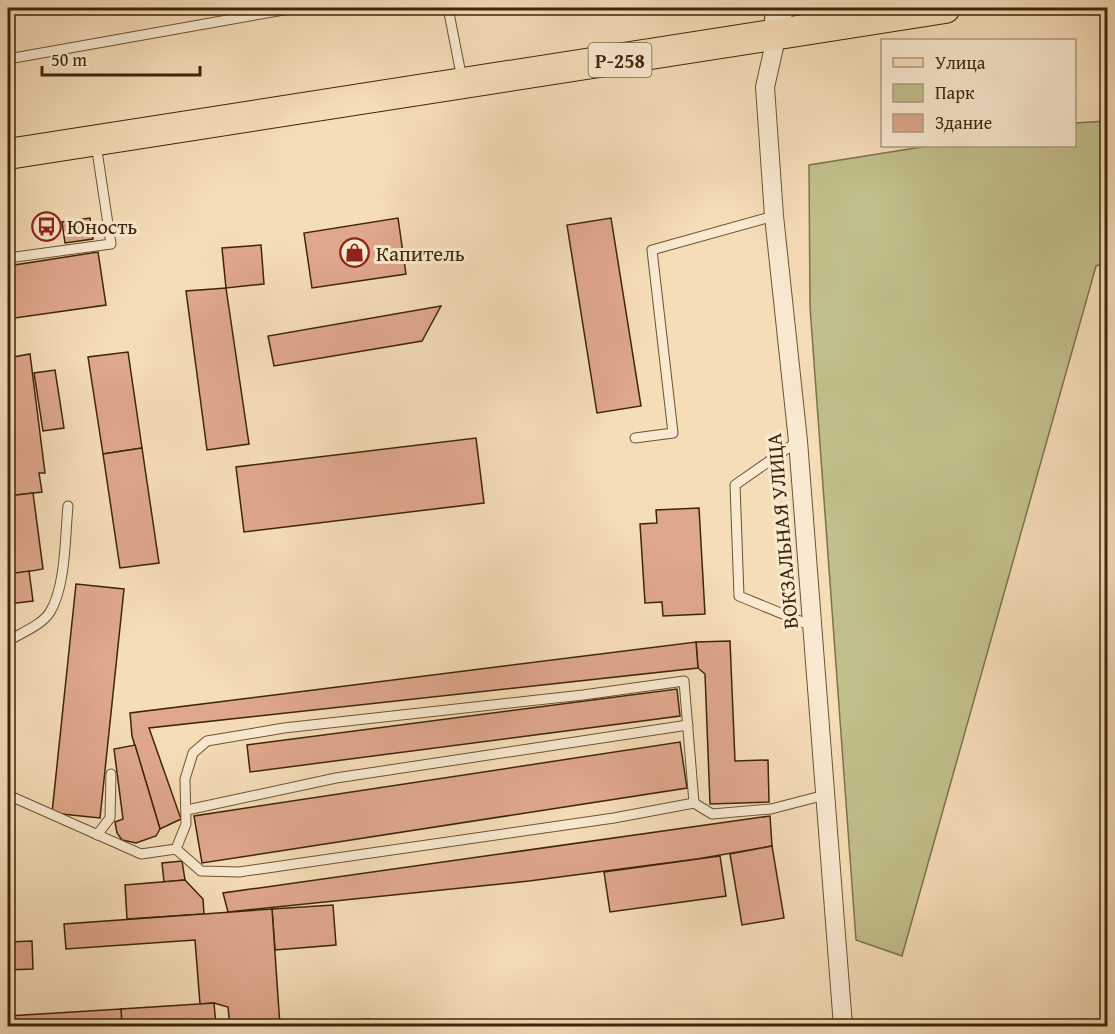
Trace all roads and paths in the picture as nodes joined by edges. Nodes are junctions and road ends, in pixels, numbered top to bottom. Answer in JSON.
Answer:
{"nodes":[{"id":1,"x":236,"y":8,"type":"edge"},
{"id":2,"x":295,"y":8,"type":"edge"},
{"id":3,"x":448,"y":8,"type":"edge"},
{"id":4,"x":945,"y":8,"type":"edge"},
{"id":5,"x":238,"y":18,"type":"junction"},
{"id":6,"x":778,"y":21,"type":"edge"},
{"id":7,"x":8,"y":59,"type":"edge"},
{"id":8,"x":462,"y":83,"type":"junction"},
{"id":9,"x":96,"y":141,"type":"junction"},
{"id":10,"x":8,"y":154,"type":"edge"},
{"id":11,"x":774,"y":216,"type":"junction"},
{"id":12,"x":8,"y":258,"type":"edge"},
{"id":13,"x":635,"y":438,"type":"dead end"},
{"id":14,"x":798,"y":441,"type":"junction"},
{"id":15,"x":68,"y":506,"type":"dead end"},
{"id":16,"x":812,"y":626,"type":"junction"},
{"id":17,"x":8,"y":641,"type":"edge"},
{"id":18,"x":687,"y":725,"type":"junction"},
{"id":19,"x":111,"y":774,"type":"dead end"},
{"id":20,"x":8,"y":795,"type":"edge"},
{"id":21,"x":825,"y":795,"type":"junction"},
{"id":22,"x":694,"y":803,"type":"junction"},
{"id":23,"x":187,"y":810,"type":"junction"},
{"id":24,"x":97,"y":835,"type":"junction"},
{"id":25,"x":176,"y":849,"type":"junction"},
{"id":26,"x":843,"y":1026,"type":"edge"}],
"edges":[{"from":1,"to":5,"type":"lane"},
{"from":2,"to":5,"type":"lane"},
{"from":3,"to":8,"type":"lane"},
{"from":4,"to":6,"type":"main road","number":"Р-258"},
{"from":5,"to":7,"type":"lane"},
{"from":6,"to":8,"type":"main road","number":"Р-258"},
{"from":6,"to":11,"type":"street","name":"ВОКЗАЛЬНАЯ УЛИЦА"},
{"from":8,"to":9,"type":"main road","number":"Р-258"},
{"from":9,"to":10,"type":"main road","number":"Р-258"},
{"from":9,"to":12,"type":"lane"},
{"from":11,"to":13,"type":"lane"},
{"from":11,"to":14,"type":"street","name":"ВОКЗАЛЬНАЯ УЛИЦА"},
{"from":14,"to":16,"type":"street","name":"ВОКЗАЛЬНАЯ УЛИЦА"},
{"from":14,"to":16,"type":"lane"},
{"from":15,"to":17,"type":"lane"},
{"from":16,"to":21,"type":"street","name":"ВОКЗАЛЬНАЯ УЛИЦА"},
{"from":18,"to":22,"type":"lane"},
{"from":18,"to":23,"type":"lane"},
{"from":18,"to":23,"type":"lane"},
{"from":19,"to":24,"type":"lane"},
{"from":20,"to":24,"type":"lane"},
{"from":21,"to":22,"type":"lane"},
{"from":21,"to":26,"type":"street","name":"ВОКЗАЛЬНАЯ УЛИЦА"},
{"from":22,"to":25,"type":"lane"},
{"from":23,"to":25,"type":"lane"},
{"from":24,"to":25,"type":"lane"}]}
